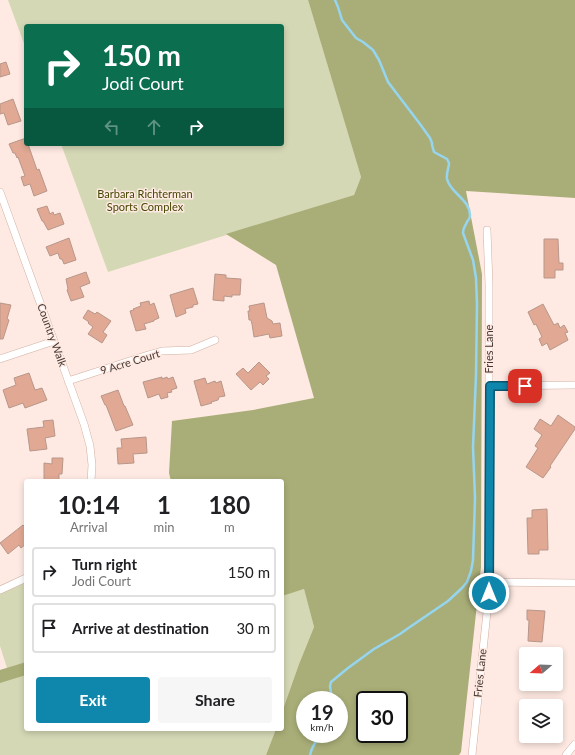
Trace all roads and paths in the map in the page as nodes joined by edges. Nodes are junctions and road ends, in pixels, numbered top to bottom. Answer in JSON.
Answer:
{"nodes":[{"id":1,"x":0,"y":192,"type":"edge"},
{"id":2,"x":2,"y":202,"type":"edge"},
{"id":3,"x":487,"y":230,"type":"dead end"},
{"id":4,"x":215,"y":340,"type":"dead end"},
{"id":5,"x":54,"y":341,"type":"junction"},
{"id":6,"x":0,"y":359,"type":"edge"},
{"id":7,"x":68,"y":381,"type":"junction"},
{"id":8,"x":575,"y":385,"type":"edge"},
{"id":9,"x":490,"y":386,"type":"junction"},
{"id":10,"x":91,"y":479,"type":"edge"},
{"id":11,"x":24,"y":579,"type":"edge"},
{"id":12,"x":489,"y":582,"type":"junction"},
{"id":13,"x":575,"y":583,"type":"edge"},
{"id":14,"x":0,"y":590,"type":"edge"},
{"id":15,"x":575,"y":744,"type":"edge"},
{"id":16,"x":472,"y":755,"type":"edge"},
{"id":17,"x":566,"y":755,"type":"edge"}],
"edges":[{"from":1,"to":2,"type":"street","name":"Country Walk"},
{"from":2,"to":5,"type":"street","name":"Country Walk"},
{"from":3,"to":9,"type":"street","name":"Fries Lane"},
{"from":4,"to":7,"type":"street","name":"9 Acre Court"},
{"from":5,"to":6,"type":"street"},
{"from":5,"to":7,"type":"street","name":"Country Walk"},
{"from":7,"to":10,"type":"street","name":"Country Walk"},
{"from":8,"to":9,"type":"street"},
{"from":9,"to":12,"type":"street","name":"Fries Lane"},
{"from":11,"to":14,"type":"street"},
{"from":12,"to":13,"type":"street"},
{"from":12,"to":16,"type":"street","name":"Fries Lane"},
{"from":15,"to":17,"type":"street"}]}
